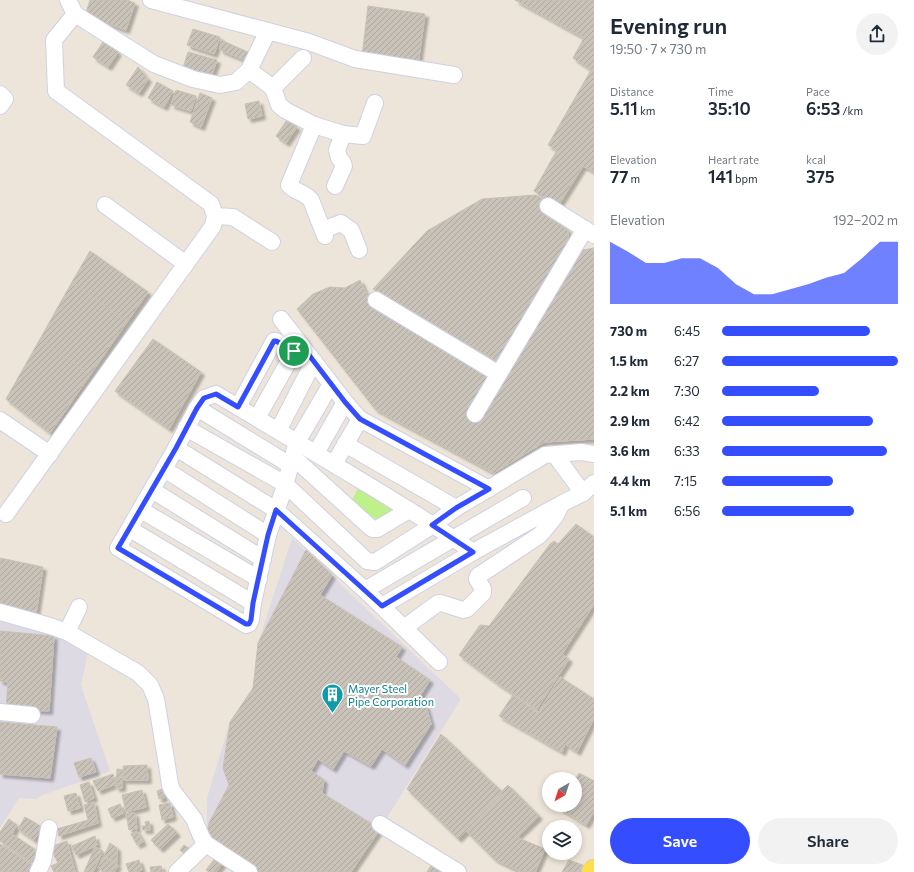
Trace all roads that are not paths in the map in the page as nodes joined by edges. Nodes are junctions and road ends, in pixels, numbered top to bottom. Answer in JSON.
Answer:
{"nodes":[{"id":1,"x":150,"y":0,"type":"edge"},
{"id":2,"x":72,"y":7,"type":"edge"},
{"id":3,"x":268,"y":31,"type":"junction"},
{"id":4,"x":303,"y":58,"type":"dead end"},
{"id":5,"x":249,"y":70,"type":"junction"},
{"id":6,"x":454,"y":75,"type":"dead end"},
{"id":7,"x":273,"y":88,"type":"junction"},
{"id":8,"x":0,"y":94,"type":"edge"},
{"id":9,"x":375,"y":103,"type":"dead end"},
{"id":10,"x":0,"y":106,"type":"edge"},
{"id":11,"x":314,"y":125,"type":"junction"},
{"id":12,"x":343,"y":134,"type":"junction"},
{"id":13,"x":335,"y":186,"type":"dead end"},
{"id":14,"x":105,"y":205,"type":"dead end"},
{"id":15,"x":548,"y":206,"type":"dead end"},
{"id":16,"x":215,"y":216,"type":"junction"},
{"id":17,"x":590,"y":232,"type":"edge"},
{"id":18,"x":272,"y":242,"type":"dead end"},
{"id":19,"x":359,"y":250,"type":"dead end"},
{"id":20,"x":186,"y":264,"type":"junction"},
{"id":21,"x":376,"y":300,"type":"dead end"},
{"id":22,"x":281,"y":319,"type":"dead end"},
{"id":23,"x":297,"y":347,"type":"junction"},
{"id":24,"x":314,"y":361,"type":"junction"},
{"id":25,"x":499,"y":374,"type":"junction"},
{"id":26,"x":331,"y":384,"type":"junction"},
{"id":27,"x":345,"y":402,"type":"junction"},
{"id":28,"x":238,"y":407,"type":"junction"},
{"id":29,"x":197,"y":408,"type":"junction"},
{"id":30,"x":475,"y":414,"type":"dead end"},
{"id":31,"x":257,"y":418,"type":"junction"},
{"id":32,"x":360,"y":419,"type":"junction"},
{"id":33,"x":0,"y":420,"type":"edge"},
{"id":34,"x":186,"y":428,"type":"junction"},
{"id":35,"x":278,"y":431,"type":"junction"},
{"id":36,"x":345,"y":444,"type":"junction"},
{"id":37,"x":176,"y":448,"type":"junction"},
{"id":38,"x":316,"y":453,"type":"junction"},
{"id":39,"x":50,"y":454,"type":"junction"},
{"id":40,"x":555,"y":454,"type":"junction"},
{"id":41,"x":594,"y":454,"type":"edge"},
{"id":42,"x":293,"y":455,"type":"junction"},
{"id":43,"x":334,"y":464,"type":"junction"},
{"id":44,"x":164,"y":469,"type":"junction"},
{"id":45,"x":285,"y":484,"type":"junction"},
{"id":46,"x":588,"y":488,"type":"edge"},
{"id":47,"x":489,"y":489,"type":"junction"},
{"id":48,"x":152,"y":490,"type":"junction"},
{"id":49,"x":523,"y":498,"type":"dead end"},
{"id":50,"x":561,"y":504,"type":"junction"},
{"id":51,"x":456,"y":508,"type":"junction"},
{"id":52,"x":141,"y":510,"type":"junction"},
{"id":53,"x":276,"y":510,"type":"junction"},
{"id":54,"x":410,"y":510,"type":"junction"},
{"id":55,"x":6,"y":514,"type":"dead end"},
{"id":56,"x":432,"y":525,"type":"junction"},
{"id":57,"x":130,"y":529,"type":"junction"},
{"id":58,"x":268,"y":535,"type":"junction"},
{"id":59,"x":454,"y":538,"type":"junction"},
{"id":60,"x":473,"y":552,"type":"junction"},
{"id":61,"x":263,"y":559,"type":"junction"},
{"id":62,"x":259,"y":579,"type":"junction"},
{"id":63,"x":365,"y":590,"type":"junction"},
{"id":64,"x":253,"y":603,"type":"junction"},
{"id":65,"x":382,"y":606,"type":"junction"},
{"id":66,"x":80,"y":607,"type":"dead end"},
{"id":67,"x":0,"y":612,"type":"edge"},
{"id":68,"x":404,"y":628,"type":"junction"},
{"id":69,"x":67,"y":632,"type":"junction"},
{"id":70,"x":439,"y":662,"type":"dead end"},
{"id":71,"x":0,"y":712,"type":"edge"},
{"id":72,"x":32,"y":715,"type":"dead end"},
{"id":73,"x":380,"y":824,"type":"dead end"},
{"id":74,"x":49,"y":828,"type":"dead end"},
{"id":75,"x":206,"y":844,"type":"junction"},
{"id":76,"x":38,"y":872,"type":"edge"},
{"id":77,"x":177,"y":872,"type":"edge"},
{"id":78,"x":249,"y":872,"type":"edge"},
{"id":79,"x":458,"y":872,"type":"edge"}],
"edges":[{"from":1,"to":3,"type":"street"},
{"from":2,"to":5,"type":"street"},
{"from":2,"to":16,"type":"street"},
{"from":3,"to":5,"type":"street"},
{"from":3,"to":6,"type":"street"},
{"from":4,"to":7,"type":"street"},
{"from":5,"to":7,"type":"street"},
{"from":7,"to":11,"type":"street"},
{"from":8,"to":10,"type":"street"},
{"from":9,"to":12,"type":"street"},
{"from":11,"to":12,"type":"street"},
{"from":11,"to":19,"type":"street"},
{"from":12,"to":13,"type":"street"},
{"from":14,"to":20,"type":"street"},
{"from":15,"to":17,"type":"street"},
{"from":16,"to":18,"type":"street"},
{"from":16,"to":20,"type":"street"},
{"from":17,"to":25,"type":"street"},
{"from":20,"to":39,"type":"street"},
{"from":21,"to":25,"type":"street"},
{"from":22,"to":23,"type":"street"},
{"from":23,"to":24,"type":"street"},
{"from":23,"to":28,"type":"street"},
{"from":23,"to":31,"type":"street"},
{"from":24,"to":26,"type":"street"},
{"from":24,"to":35,"type":"street"},
{"from":25,"to":30,"type":"street"},
{"from":26,"to":27,"type":"street"},
{"from":26,"to":42,"type":"street"},
{"from":27,"to":32,"type":"street"},
{"from":27,"to":38,"type":"street"},
{"from":28,"to":29,"type":"street"},
{"from":28,"to":31,"type":"street"},
{"from":29,"to":34,"type":"street"},
{"from":29,"to":42,"type":"street"},
{"from":31,"to":35,"type":"street"},
{"from":32,"to":36,"type":"street"},
{"from":32,"to":47,"type":"street"},
{"from":33,"to":39,"type":"street"},
{"from":34,"to":37,"type":"street"},
{"from":34,"to":45,"type":"street"},
{"from":35,"to":42,"type":"street"},
{"from":36,"to":43,"type":"street"},
{"from":36,"to":51,"type":"street"},
{"from":37,"to":44,"type":"street"},
{"from":37,"to":53,"type":"street"},
{"from":38,"to":42,"type":"street"},
{"from":38,"to":43,"type":"street"},
{"from":39,"to":55,"type":"street"},
{"from":40,"to":41,"type":"street"},
{"from":40,"to":46,"type":"street"},
{"from":40,"to":47,"type":"street"},
{"from":42,"to":45,"type":"street"},
{"from":42,"to":54,"type":"street"},
{"from":43,"to":54,"type":"street"},
{"from":44,"to":48,"type":"street"},
{"from":44,"to":58,"type":"street"},
{"from":45,"to":53,"type":"street"},
{"from":45,"to":56,"type":"street"},
{"from":46,"to":50,"type":"street"},
{"from":47,"to":51,"type":"street"},
{"from":48,"to":52,"type":"street"},
{"from":48,"to":61,"type":"street"},
{"from":49,"to":59,"type":"street"},
{"from":50,"to":60,"type":"street"},
{"from":50,"to":68,"type":"street"},
{"from":51,"to":56,"type":"street"},
{"from":52,"to":57,"type":"street"},
{"from":52,"to":62,"type":"street"},
{"from":53,"to":58,"type":"street"},
{"from":53,"to":63,"type":"street"},
{"from":54,"to":56,"type":"street"},
{"from":56,"to":59,"type":"street"},
{"from":57,"to":64,"type":"street"},
{"from":57,"to":64,"type":"street"},
{"from":58,"to":61,"type":"street"},
{"from":59,"to":60,"type":"street"},
{"from":59,"to":63,"type":"street"},
{"from":60,"to":65,"type":"street"},
{"from":61,"to":62,"type":"street"},
{"from":62,"to":64,"type":"street"},
{"from":63,"to":65,"type":"street"},
{"from":65,"to":68,"type":"street"},
{"from":66,"to":69,"type":"street"},
{"from":67,"to":69,"type":"street"},
{"from":68,"to":70,"type":"street"},
{"from":69,"to":75,"type":"street"},
{"from":71,"to":72,"type":"street"},
{"from":73,"to":79,"type":"street"},
{"from":74,"to":76,"type":"street"},
{"from":75,"to":77,"type":"street"},
{"from":75,"to":78,"type":"street"}]}
